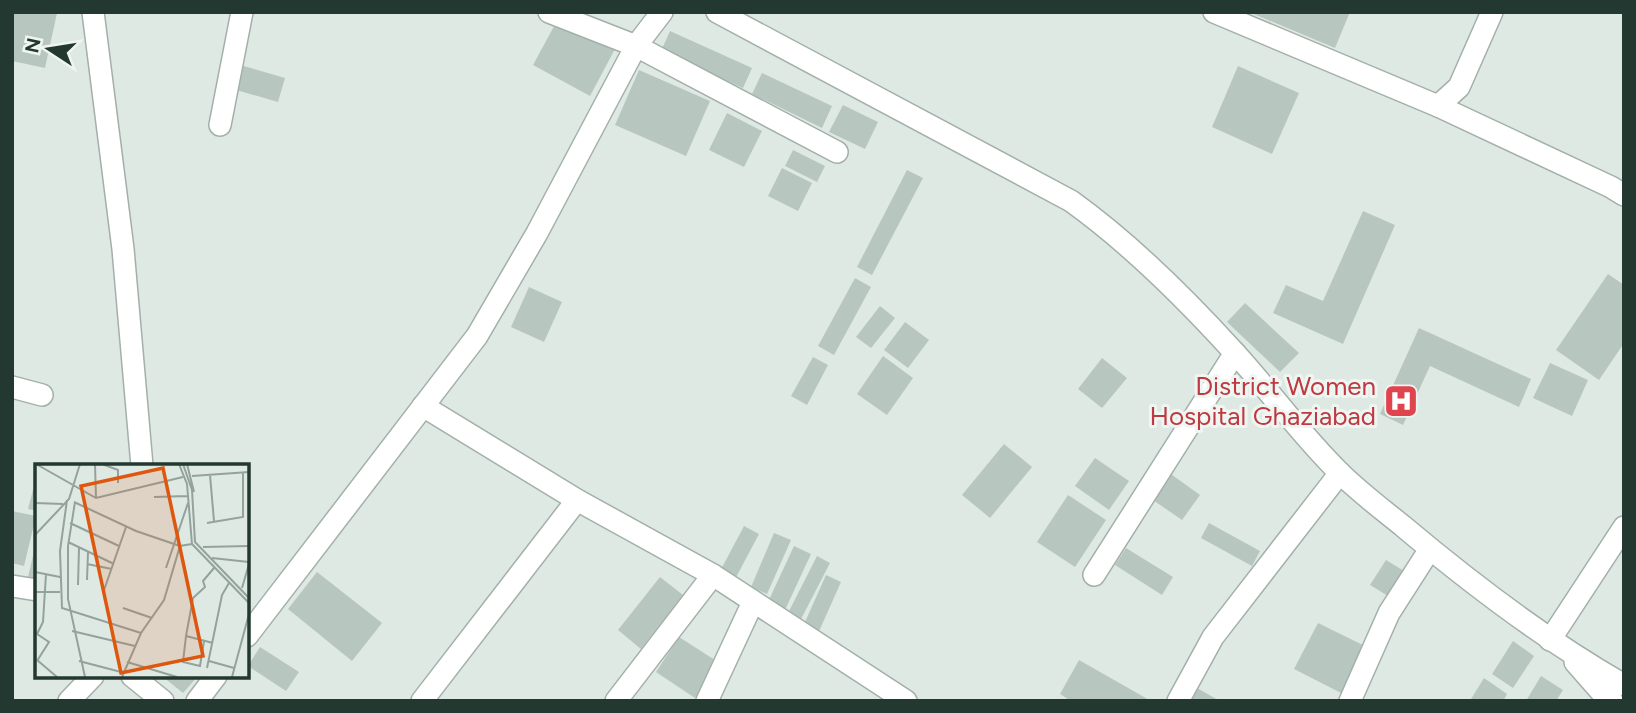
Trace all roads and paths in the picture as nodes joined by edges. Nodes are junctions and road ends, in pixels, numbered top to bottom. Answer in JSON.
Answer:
{"nodes":[{"id":1,"x":93,"y":12,"type":"edge"},
{"id":2,"x":242,"y":12,"type":"edge"},
{"id":3,"x":549,"y":12,"type":"edge"},
{"id":4,"x":662,"y":12,"type":"edge"},
{"id":5,"x":717,"y":12,"type":"edge"},
{"id":6,"x":1214,"y":12,"type":"edge"},
{"id":7,"x":1492,"y":12,"type":"edge"},
{"id":8,"x":636,"y":47,"type":"junction"},
{"id":9,"x":1438,"y":106,"type":"junction"},
{"id":10,"x":220,"y":125,"type":"dead end"},
{"id":11,"x":836,"y":152,"type":"dead end"},
{"id":12,"x":1624,"y":195,"type":"edge"},
{"id":13,"x":1235,"y":353,"type":"junction"},
{"id":14,"x":12,"y":387,"type":"edge"},
{"id":15,"x":42,"y":395,"type":"dead end"},
{"id":16,"x":423,"y":406,"type":"junction"},
{"id":17,"x":142,"y":464,"type":"edge"},
{"id":18,"x":1340,"y":474,"type":"junction"},
{"id":19,"x":577,"y":500,"type":"junction"},
{"id":20,"x":1624,"y":527,"type":"edge"},
{"id":21,"x":1430,"y":549,"type":"junction"},
{"id":22,"x":713,"y":575,"type":"junction"},
{"id":23,"x":1094,"y":575,"type":"dead end"},
{"id":24,"x":12,"y":586,"type":"edge"},
{"id":25,"x":35,"y":590,"type":"edge"},
{"id":26,"x":753,"y":602,"type":"junction"},
{"id":27,"x":248,"y":635,"type":"edge"},
{"id":28,"x":1550,"y":640,"type":"junction"},
{"id":29,"x":1569,"y":652,"type":"junction"},
{"id":30,"x":1624,"y":669,"type":"edge"},
{"id":31,"x":91,"y":678,"type":"edge"},
{"id":32,"x":134,"y":678,"type":"edge"},
{"id":33,"x":214,"y":678,"type":"edge"},
{"id":34,"x":1624,"y":685,"type":"edge"},
{"id":35,"x":68,"y":701,"type":"edge"},
{"id":36,"x":163,"y":701,"type":"edge"},
{"id":37,"x":197,"y":701,"type":"edge"},
{"id":38,"x":422,"y":701,"type":"edge"},
{"id":39,"x":616,"y":701,"type":"edge"},
{"id":40,"x":707,"y":701,"type":"edge"},
{"id":41,"x":906,"y":701,"type":"edge"},
{"id":42,"x":1178,"y":701,"type":"edge"},
{"id":43,"x":1350,"y":701,"type":"edge"},
{"id":44,"x":1612,"y":701,"type":"edge"}],
"edges":[{"from":1,"to":17,"type":"street"},
{"from":2,"to":10,"type":"street"},
{"from":3,"to":8,"type":"street"},
{"from":4,"to":8,"type":"street"},
{"from":5,"to":13,"type":"street"},
{"from":6,"to":9,"type":"street"},
{"from":7,"to":9,"type":"street"},
{"from":8,"to":11,"type":"street"},
{"from":8,"to":16,"type":"street"},
{"from":9,"to":12,"type":"street"},
{"from":13,"to":18,"type":"street"},
{"from":13,"to":23,"type":"street"},
{"from":14,"to":15,"type":"street"},
{"from":16,"to":19,"type":"street"},
{"from":16,"to":27,"type":"street"},
{"from":18,"to":21,"type":"street"},
{"from":18,"to":42,"type":"street"},
{"from":19,"to":22,"type":"street"},
{"from":19,"to":38,"type":"street"},
{"from":20,"to":28,"type":"street"},
{"from":21,"to":28,"type":"street"},
{"from":21,"to":43,"type":"street"},
{"from":22,"to":26,"type":"street"},
{"from":22,"to":39,"type":"street"},
{"from":24,"to":25,"type":"street"},
{"from":26,"to":40,"type":"street"},
{"from":26,"to":41,"type":"street"},
{"from":28,"to":29,"type":"street"},
{"from":29,"to":30,"type":"street"},
{"from":29,"to":34,"type":"street"},
{"from":29,"to":44,"type":"street"},
{"from":31,"to":35,"type":"street"},
{"from":32,"to":36,"type":"street"},
{"from":33,"to":37,"type":"street"}]}
